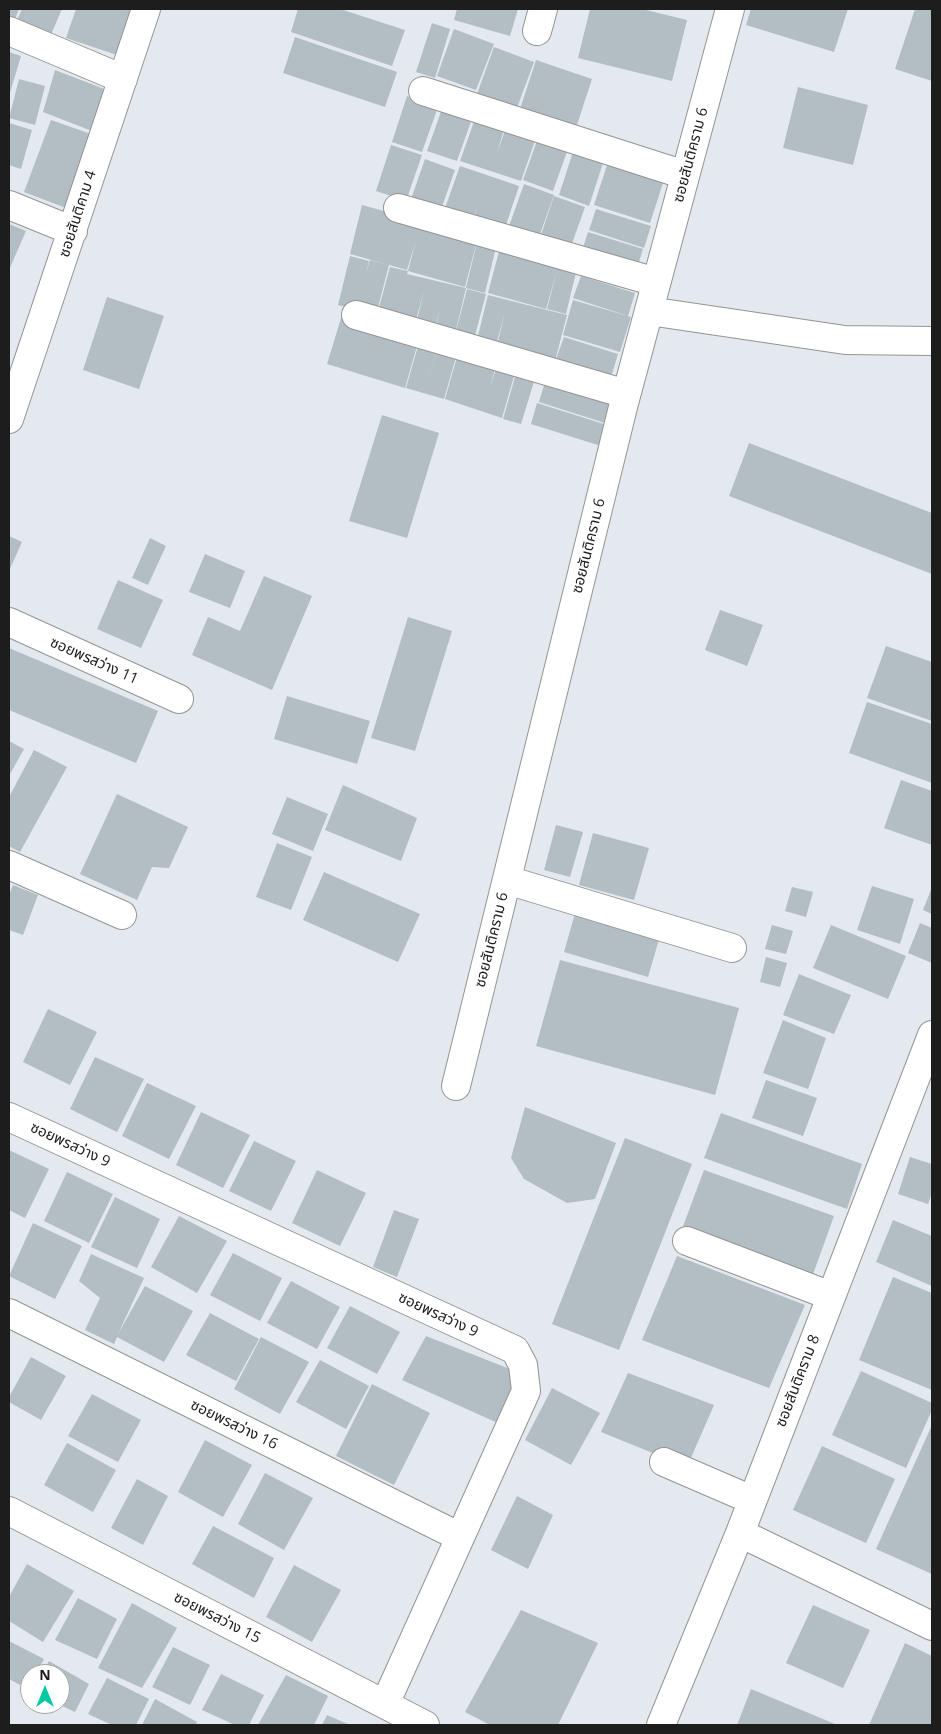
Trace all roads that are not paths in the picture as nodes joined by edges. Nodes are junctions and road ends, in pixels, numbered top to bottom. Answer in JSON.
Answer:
{"nodes":[{"id":1,"x":146,"y":9,"type":"edge"},
{"id":2,"x":730,"y":9,"type":"edge"},
{"id":3,"x":9,"y":31,"type":"edge"},
{"id":4,"x":123,"y":79,"type":"junction"},
{"id":5,"x":424,"y":91,"type":"dead end"},
{"id":6,"x":685,"y":175,"type":"junction"},
{"id":7,"x":9,"y":205,"type":"edge"},
{"id":8,"x":398,"y":208,"type":"dead end"},
{"id":9,"x":73,"y":231,"type":"junction"},
{"id":10,"x":656,"y":282,"type":"junction"},
{"id":11,"x":648,"y":311,"type":"junction"},
{"id":12,"x":356,"y":315,"type":"dead end"},
{"id":13,"x":932,"y":341,"type":"edge"},
{"id":14,"x":19,"y":354,"type":"edge"},
{"id":15,"x":626,"y":394,"type":"junction"},
{"id":16,"x":9,"y":419,"type":"edge"},
{"id":17,"x":9,"y":622,"type":"edge"},
{"id":18,"x":179,"y":699,"type":"dead end"},
{"id":19,"x":9,"y":865,"type":"edge"},
{"id":20,"x":507,"y":880,"type":"junction"},
{"id":21,"x":122,"y":915,"type":"dead end"},
{"id":22,"x":732,"y":948,"type":"dead end"},
{"id":23,"x":932,"y":1036,"type":"edge"},
{"id":24,"x":456,"y":1086,"type":"dead end"},
{"id":25,"x":9,"y":1117,"type":"edge"},
{"id":26,"x":687,"y":1241,"type":"dead end"},
{"id":27,"x":831,"y":1296,"type":"junction"},
{"id":28,"x":9,"y":1313,"type":"edge"},
{"id":29,"x":664,"y":1462,"type":"dead end"},
{"id":30,"x":752,"y":1500,"type":"junction"},
{"id":31,"x":9,"y":1511,"type":"edge"},
{"id":32,"x":740,"y":1533,"type":"junction"},
{"id":33,"x":460,"y":1537,"type":"junction"},
{"id":34,"x":932,"y":1626,"type":"edge"},
{"id":35,"x":385,"y":1704,"type":"junction"},
{"id":36,"x":425,"y":1725,"type":"edge"},
{"id":37,"x":661,"y":1725,"type":"edge"}],
"edges":[{"from":1,"to":4,"type":"street","name":"ซอยสันติคาม 4"},
{"from":2,"to":6,"type":"street","name":"ซอยสันติคราม 6"},
{"from":3,"to":4,"type":"street"},
{"from":4,"to":9,"type":"street","name":"ซอยสันติคาม 4"},
{"from":5,"to":6,"type":"street"},
{"from":6,"to":10,"type":"street","name":"ซอยสันติคราม 6"},
{"from":7,"to":9,"type":"street"},
{"from":8,"to":10,"type":"street"},
{"from":9,"to":14,"type":"street","name":"ซอยสันติคาม 4"},
{"from":10,"to":11,"type":"street","name":"ซอยสันติคราม 6"},
{"from":11,"to":13,"type":"street"},
{"from":11,"to":15,"type":"street","name":"ซอยสันติคราม 6"},
{"from":12,"to":15,"type":"street"},
{"from":14,"to":16,"type":"street","name":"ซอยสันติคาม 4"},
{"from":15,"to":20,"type":"street","name":"ซอยสันติคราม 6"},
{"from":17,"to":18,"type":"street","name":"ซอยพรสว่าง 11"},
{"from":19,"to":21,"type":"street"},
{"from":20,"to":22,"type":"street"},
{"from":20,"to":24,"type":"street","name":"ซอยสันติคราม 6"},
{"from":23,"to":27,"type":"street","name":"ซอยสันติคราม 8"},
{"from":25,"to":33,"type":"street","name":"ซอยพรสว่าง 9"},
{"from":26,"to":27,"type":"street"},
{"from":27,"to":30,"type":"street","name":"ซอยสันติคราม 8"},
{"from":28,"to":33,"type":"street","name":"ซอยพรสว่าง 16"},
{"from":29,"to":30,"type":"street"},
{"from":30,"to":32,"type":"street","name":"ซอยสันติคราม 8"},
{"from":31,"to":35,"type":"street","name":"ซอยพรสว่าง 15"},
{"from":32,"to":34,"type":"street"},
{"from":32,"to":37,"type":"street","name":"ซอยสันติคราม 8"},
{"from":33,"to":35,"type":"street","name":"ซอยพรสว่าง 9"},
{"from":35,"to":36,"type":"street","name":"ซอยพรสว่าง 15"}]}
